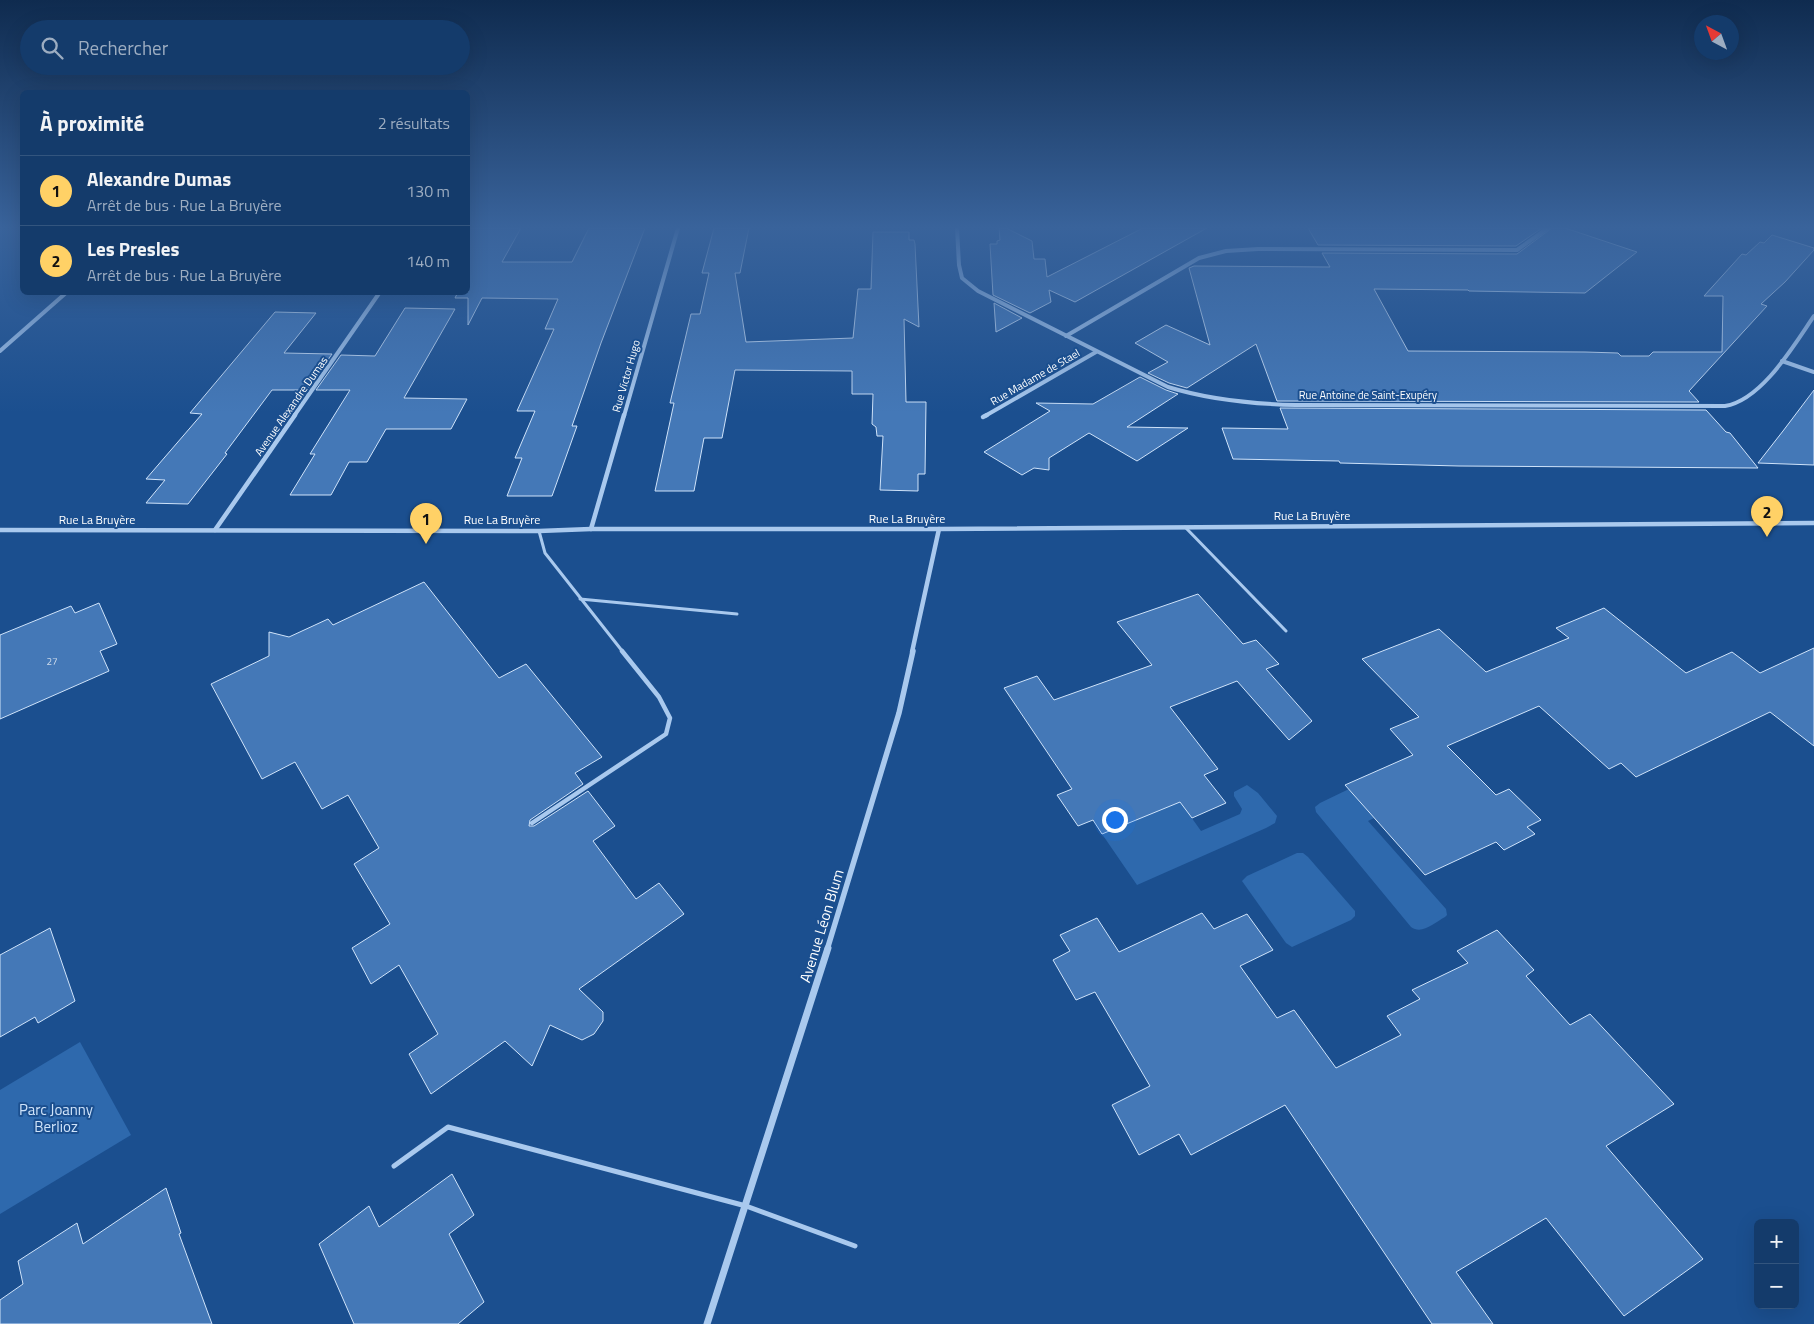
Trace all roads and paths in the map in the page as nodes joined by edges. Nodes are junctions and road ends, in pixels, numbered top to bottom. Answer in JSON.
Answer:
{"nodes":[{"id":1,"x":660,"y":290,"type":"edge"},
{"id":2,"x":977,"y":290,"type":"edge"},
{"id":3,"x":1145,"y":290,"type":"edge"},
{"id":4,"x":65,"y":295,"type":"edge"},
{"id":5,"x":378,"y":295,"type":"edge"},
{"id":6,"x":1814,"y":316,"type":"edge"},
{"id":7,"x":1066,"y":336,"type":"junction"},
{"id":8,"x":0,"y":351,"type":"edge"},
{"id":9,"x":1096,"y":352,"type":"junction"},
{"id":10,"x":1782,"y":360,"type":"junction"},
{"id":11,"x":1814,"y":372,"type":"edge"},
{"id":12,"x":983,"y":417,"type":"dead end"},
{"id":13,"x":1814,"y":523,"type":"edge"},
{"id":14,"x":1185,"y":527,"type":"junction"},
{"id":15,"x":590,"y":529,"type":"junction"},
{"id":16,"x":938,"y":529,"type":"junction"},
{"id":17,"x":0,"y":530,"type":"edge"},
{"id":18,"x":215,"y":530,"type":"junction"},
{"id":19,"x":539,"y":531,"type":"junction"},
{"id":20,"x":580,"y":599,"type":"junction"},
{"id":21,"x":737,"y":614,"type":"dead end"},
{"id":22,"x":1286,"y":631,"type":"dead end"},
{"id":23,"x":532,"y":823,"type":"dead end"},
{"id":24,"x":394,"y":1166,"type":"dead end"},
{"id":25,"x":746,"y":1206,"type":"junction"},
{"id":26,"x":854,"y":1246,"type":"dead end"},
{"id":27,"x":708,"y":1324,"type":"edge"}],
"edges":[{"from":1,"to":15,"type":"street","name":"Rue Victor Hugo"},
{"from":2,"to":7,"type":"street","name":"Rue Antoine de Saint-Exupéry"},
{"from":3,"to":7,"type":"street"},
{"from":4,"to":8,"type":"street"},
{"from":5,"to":18,"type":"street","name":"Avenue Alexandre Dumas"},
{"from":6,"to":10,"type":"street","name":"Rue Antoine de Saint-Exupéry"},
{"from":7,"to":9,"type":"street","name":"Rue Antoine de Saint-Exupéry"},
{"from":9,"to":10,"type":"street","name":"Rue Antoine de Saint-Exupéry"},
{"from":9,"to":12,"type":"street","name":"Rue Madame de Stael"},
{"from":10,"to":11,"type":"street"},
{"from":13,"to":14,"type":"street","name":"Rue La Bruyère"},
{"from":14,"to":16,"type":"street","name":"Rue La Bruyère"},
{"from":14,"to":22,"type":"lane"},
{"from":15,"to":16,"type":"street","name":"Rue La Bruyère"},
{"from":15,"to":19,"type":"street","name":"Rue La Bruyère"},
{"from":16,"to":25,"type":"street","name":"Avenue Léon Blum"},
{"from":17,"to":18,"type":"street","name":"Rue La Bruyère"},
{"from":18,"to":19,"type":"street","name":"Rue La Bruyère"},
{"from":19,"to":20,"type":"lane"},
{"from":20,"to":21,"type":"lane"},
{"from":20,"to":23,"type":"lane"},
{"from":24,"to":25,"type":"lane"},
{"from":25,"to":26,"type":"lane"},
{"from":25,"to":27,"type":"street","name":"Avenue Léon Blum"}]}
